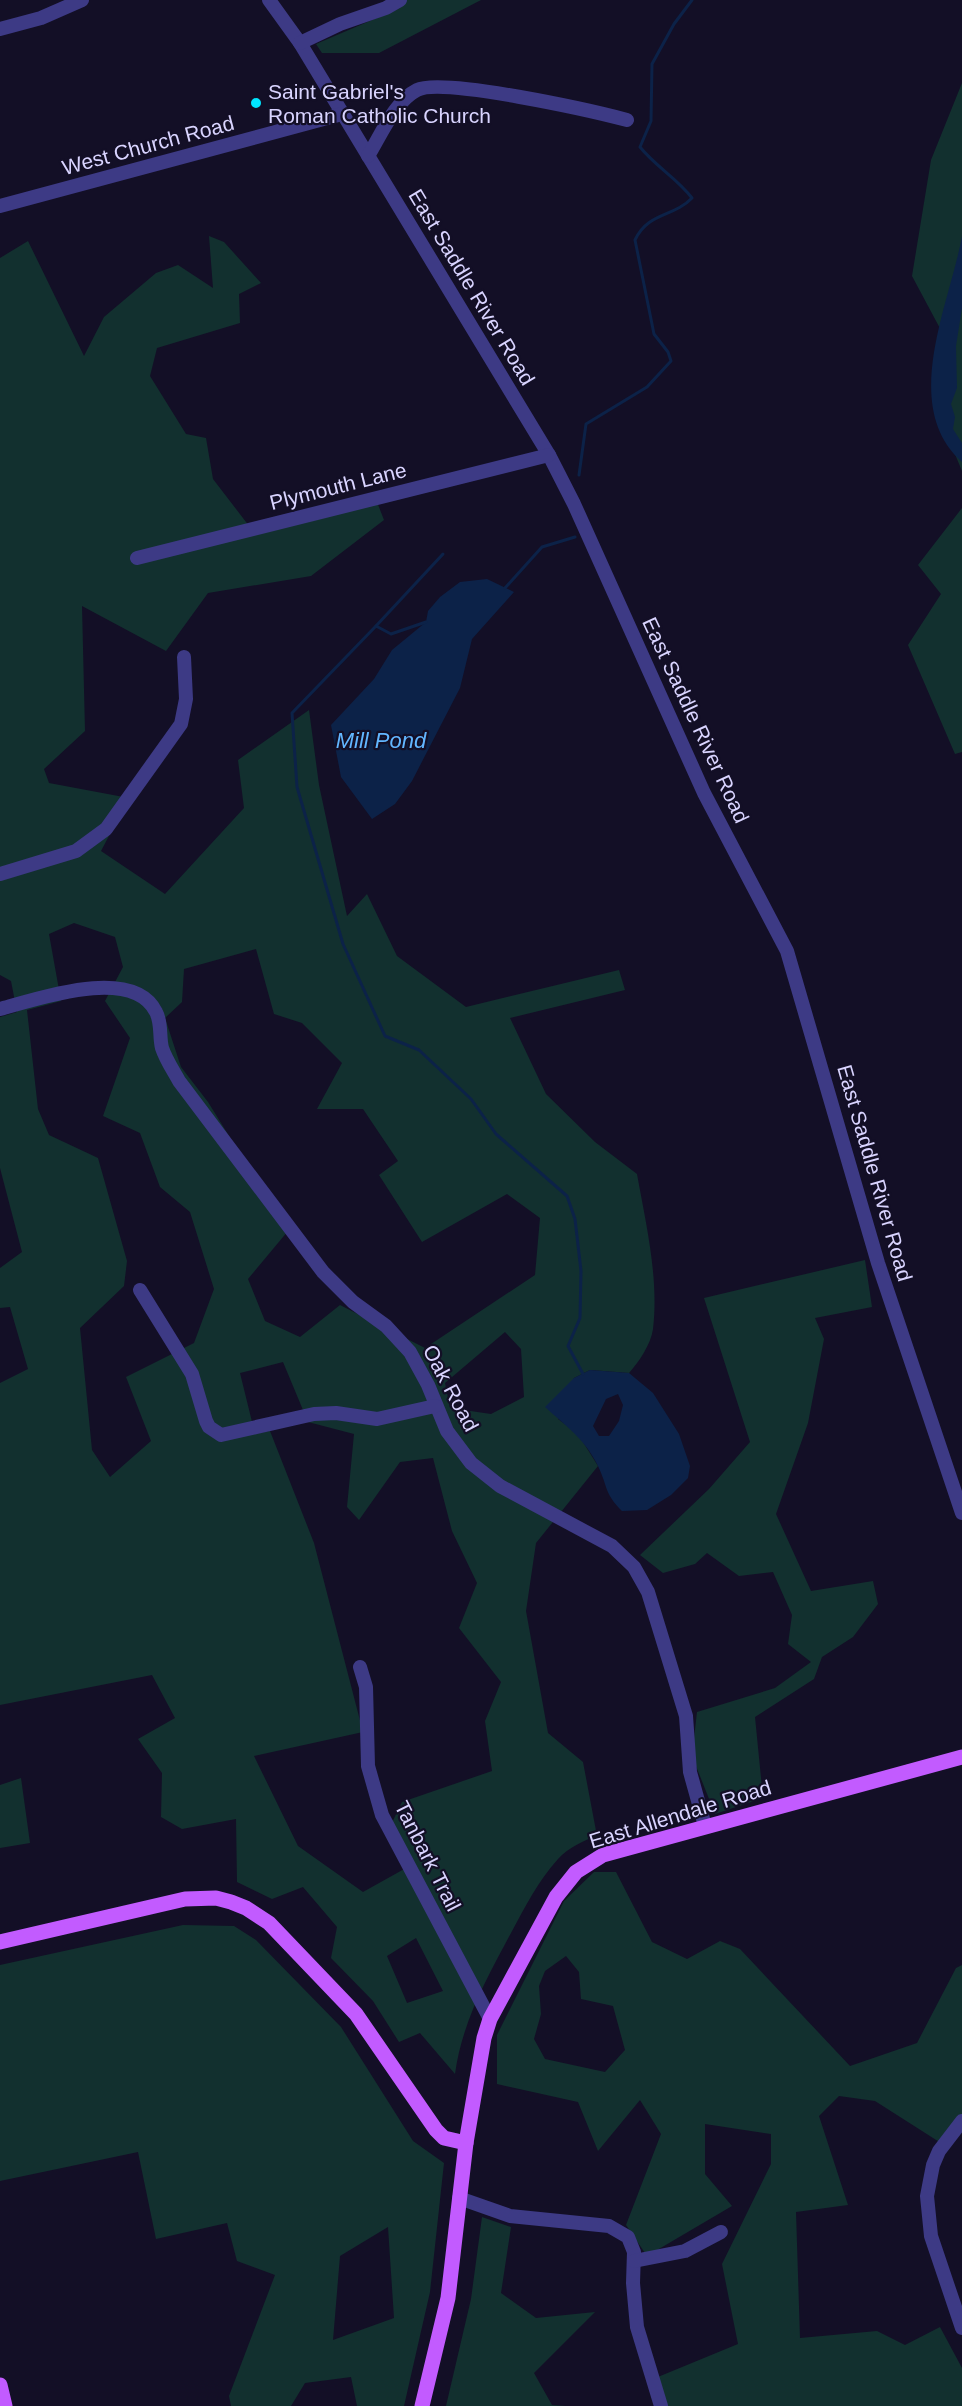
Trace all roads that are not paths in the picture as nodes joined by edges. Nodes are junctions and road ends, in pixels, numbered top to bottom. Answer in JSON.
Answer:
{"nodes":[{"id":1,"x":82,"y":0,"type":"edge"},
{"id":2,"x":269,"y":0,"type":"edge"},
{"id":3,"x":400,"y":0,"type":"edge"},
{"id":4,"x":0,"y":29,"type":"edge"},
{"id":5,"x":300,"y":43,"type":"junction"},
{"id":6,"x":342,"y":114,"type":"junction"},
{"id":7,"x":627,"y":120,"type":"dead end"},
{"id":8,"x":368,"y":156,"type":"junction"},
{"id":9,"x":0,"y":206,"type":"edge"},
{"id":10,"x":549,"y":455,"type":"junction"},
{"id":11,"x":137,"y":558,"type":"dead end"},
{"id":12,"x":184,"y":657,"type":"dead end"},
{"id":13,"x":0,"y":874,"type":"edge"},
{"id":14,"x":0,"y":1009,"type":"edge"},
{"id":15,"x":140,"y":1290,"type":"dead end"},
{"id":16,"x":435,"y":1406,"type":"junction"},
{"id":17,"x":962,"y":1512,"type":"edge"},
{"id":18,"x":360,"y":1667,"type":"dead end"},
{"id":19,"x":962,"y":1757,"type":"edge"},
{"id":20,"x":705,"y":1826,"type":"junction"},
{"id":21,"x":0,"y":1942,"type":"edge"},
{"id":22,"x":490,"y":2019,"type":"junction"},
{"id":23,"x":962,"y":2121,"type":"edge"},
{"id":24,"x":466,"y":2143,"type":"junction"},
{"id":25,"x":459,"y":2198,"type":"junction"},
{"id":26,"x":720,"y":2232,"type":"dead end"},
{"id":27,"x":634,"y":2261,"type":"junction"},
{"id":28,"x":962,"y":2328,"type":"edge"},
{"id":29,"x":0,"y":2385,"type":"edge"},
{"id":30,"x":5,"y":2406,"type":"edge"},
{"id":31,"x":422,"y":2406,"type":"edge"},
{"id":32,"x":661,"y":2406,"type":"edge"}],
"edges":[{"from":1,"to":4,"type":"street"},
{"from":2,"to":5,"type":"street","name":"East Saddle River Road"},
{"from":3,"to":5,"type":"street"},
{"from":5,"to":6,"type":"street","name":"East Saddle River Road"},
{"from":6,"to":8,"type":"street","name":"East Saddle River Road"},
{"from":6,"to":9,"type":"street","name":"West Church Road"},
{"from":7,"to":8,"type":"street"},
{"from":8,"to":10,"type":"street","name":"East Saddle River Road"},
{"from":10,"to":11,"type":"street","name":"Plymouth Lane"},
{"from":10,"to":17,"type":"street","name":"East Saddle River Road"},
{"from":12,"to":13,"type":"street"},
{"from":14,"to":16,"type":"street","name":"Oak Road"},
{"from":15,"to":16,"type":"street"},
{"from":16,"to":20,"type":"street","name":"Oak Road"},
{"from":18,"to":22,"type":"street","name":"Tanbark Trail"},
{"from":19,"to":20,"type":"main road","name":"East Allendale Road"},
{"from":20,"to":22,"type":"main road","name":"East Allendale Road"},
{"from":21,"to":24,"type":"main road"},
{"from":22,"to":24,"type":"main road","name":"East Allendale Road"},
{"from":23,"to":28,"type":"street"},
{"from":24,"to":25,"type":"main road","name":"East Allendale Road"},
{"from":25,"to":27,"type":"street"},
{"from":25,"to":31,"type":"main road","name":"East Allendale Road"},
{"from":26,"to":27,"type":"street"},
{"from":27,"to":32,"type":"street"},
{"from":29,"to":30,"type":"main road"}]}
